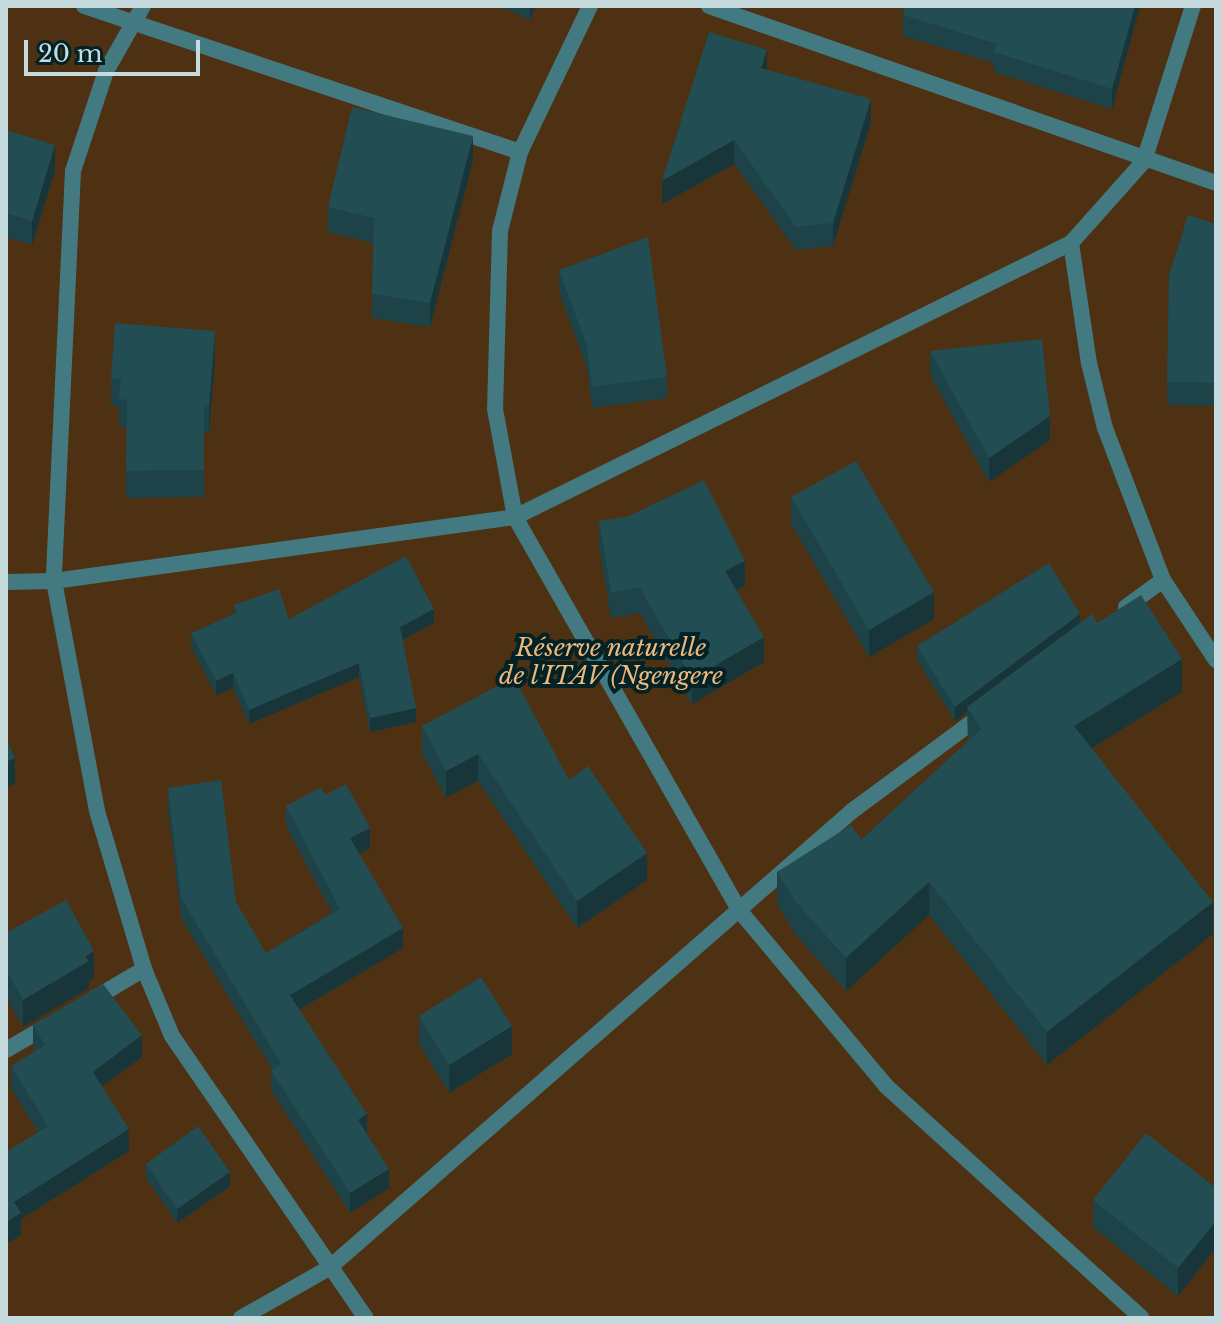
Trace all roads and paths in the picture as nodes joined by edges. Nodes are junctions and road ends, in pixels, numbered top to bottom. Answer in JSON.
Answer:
{"nodes":[{"id":1,"x":84,"y":6,"type":"edge"},
{"id":2,"x":590,"y":6,"type":"edge"},
{"id":3,"x":709,"y":6,"type":"edge"},
{"id":4,"x":1193,"y":6,"type":"edge"},
{"id":5,"x":140,"y":13,"type":"edge"},
{"id":6,"x":520,"y":152,"type":"junction"},
{"id":7,"x":1144,"y":161,"type":"junction"},
{"id":8,"x":1216,"y":183,"type":"edge"},
{"id":9,"x":1071,"y":243,"type":"junction"},
{"id":10,"x":515,"y":517,"type":"junction"},
{"id":11,"x":1163,"y":580,"type":"junction"},
{"id":12,"x":54,"y":581,"type":"junction"},
{"id":13,"x":6,"y":582,"type":"edge"},
{"id":14,"x":1113,"y":617,"type":"edge"},
{"id":15,"x":1216,"y":660,"type":"edge"},
{"id":16,"x":1001,"y":700,"type":"edge"},
{"id":17,"x":739,"y":910,"type":"junction"},
{"id":18,"x":144,"y":969,"type":"junction"},
{"id":19,"x":6,"y":1050,"type":"edge"},
{"id":20,"x":329,"y":1268,"type":"junction"},
{"id":21,"x":241,"y":1318,"type":"edge"},
{"id":22,"x":366,"y":1318,"type":"edge"},
{"id":23,"x":1142,"y":1318,"type":"edge"}],
"edges":[{"from":1,"to":5,"type":"street"},
{"from":2,"to":6,"type":"street"},
{"from":3,"to":7,"type":"street"},
{"from":4,"to":7,"type":"street"},
{"from":5,"to":6,"type":"street"},
{"from":5,"to":12,"type":"street"},
{"from":6,"to":10,"type":"street"},
{"from":7,"to":8,"type":"street"},
{"from":7,"to":9,"type":"street"},
{"from":9,"to":10,"type":"street"},
{"from":9,"to":11,"type":"street"},
{"from":10,"to":12,"type":"street"},
{"from":10,"to":17,"type":"street"},
{"from":11,"to":14,"type":"street"},
{"from":11,"to":15,"type":"street"},
{"from":12,"to":13,"type":"street"},
{"from":12,"to":18,"type":"street"},
{"from":16,"to":17,"type":"street"},
{"from":17,"to":20,"type":"street"},
{"from":17,"to":23,"type":"street"},
{"from":18,"to":19,"type":"street"},
{"from":18,"to":20,"type":"street"},
{"from":20,"to":21,"type":"street"},
{"from":20,"to":22,"type":"street"}]}
